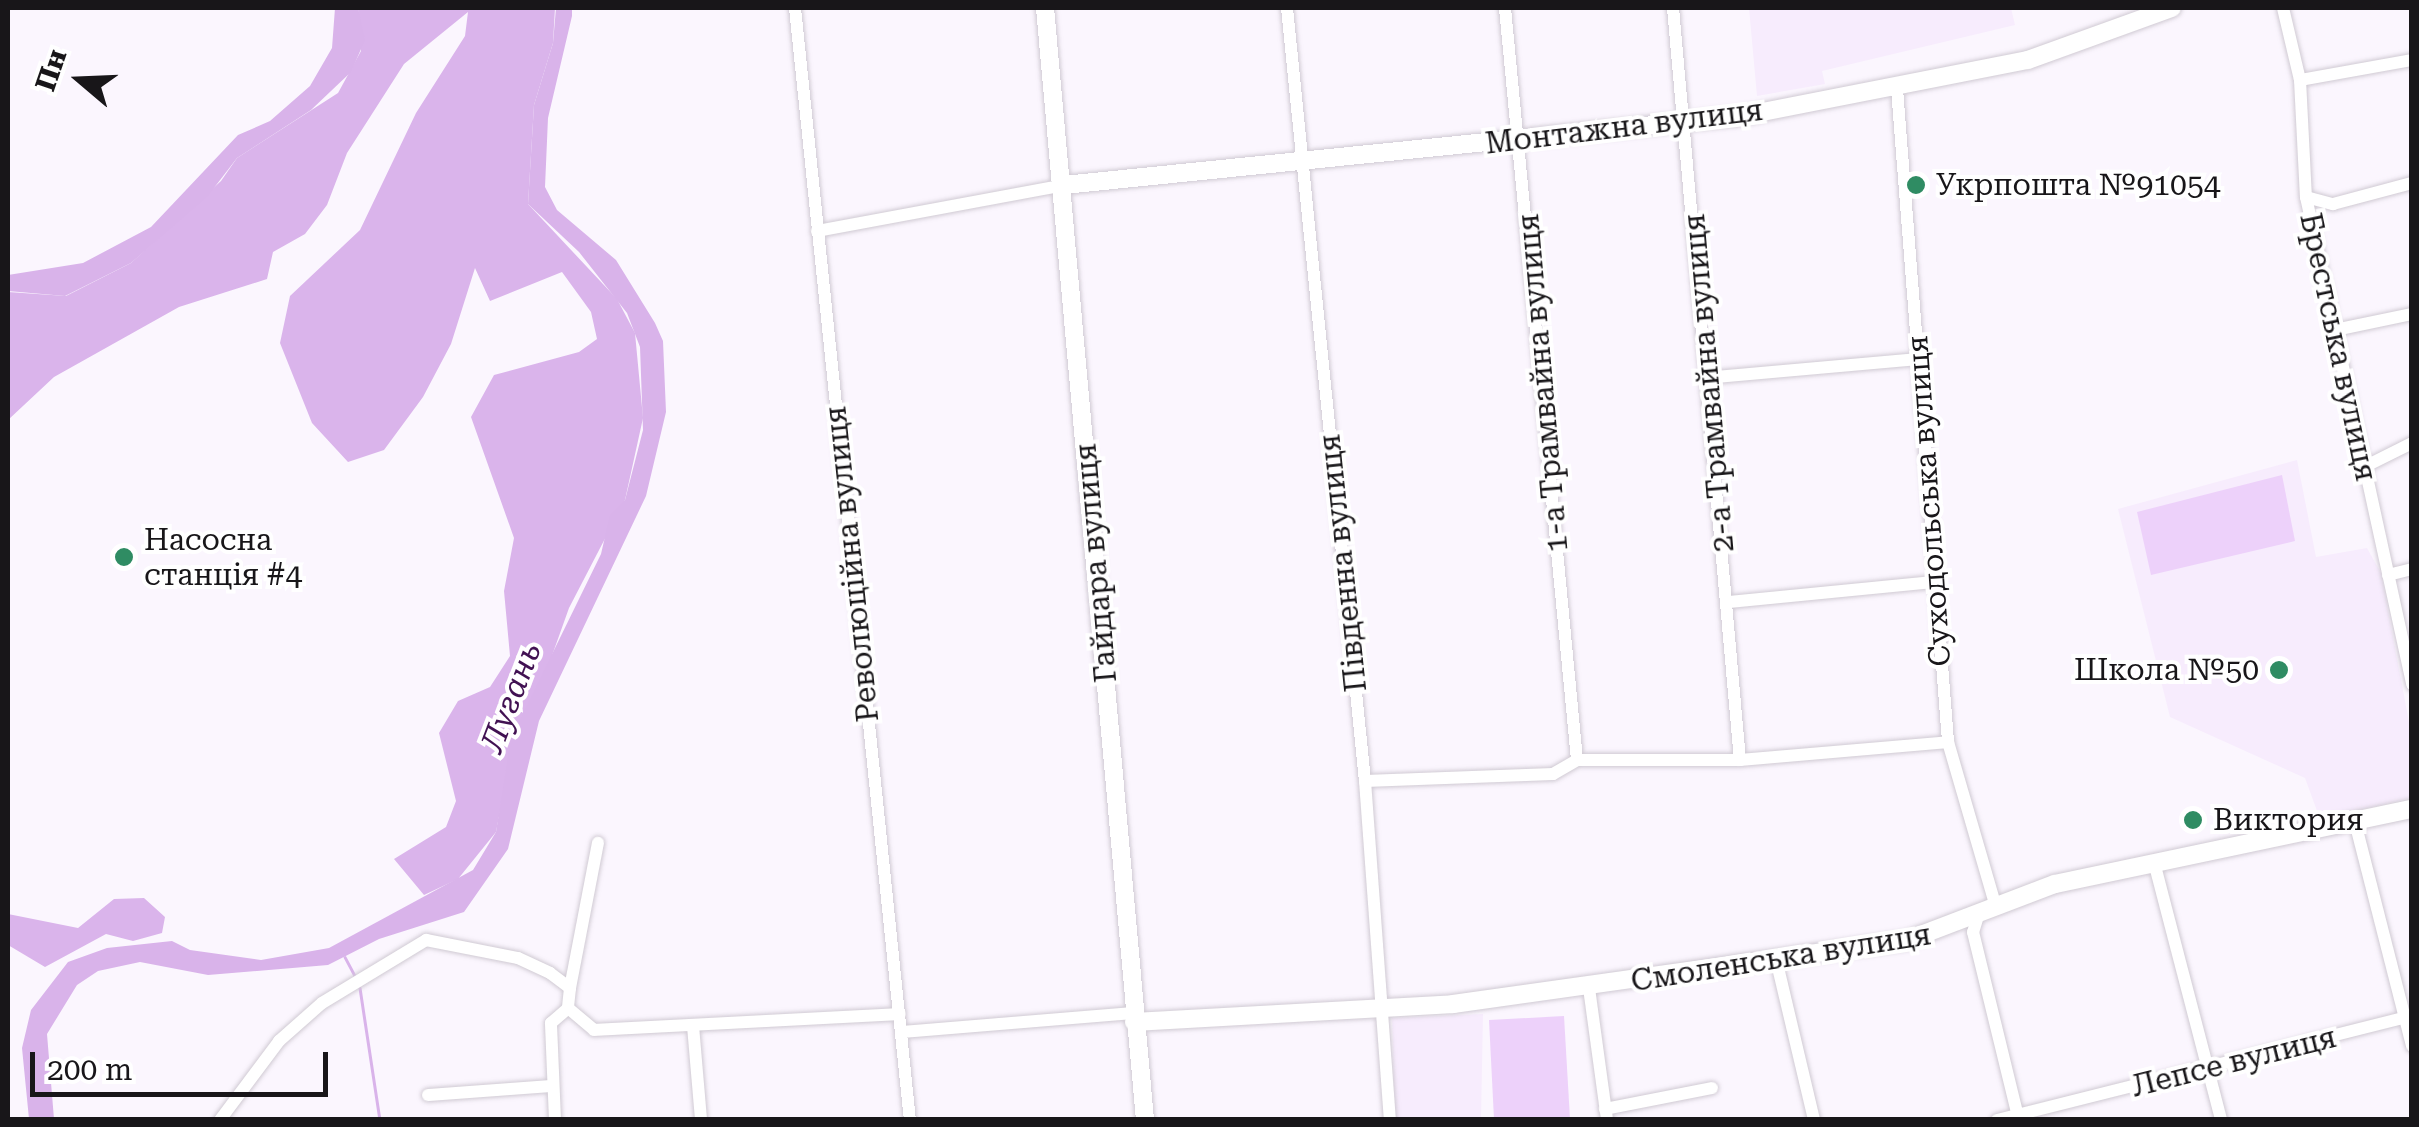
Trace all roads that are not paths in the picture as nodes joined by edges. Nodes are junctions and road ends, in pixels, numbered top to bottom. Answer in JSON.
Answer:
{"nodes":[{"id":1,"x":795,"y":8,"type":"edge"},
{"id":2,"x":1045,"y":8,"type":"edge"},
{"id":3,"x":1287,"y":8,"type":"edge"},
{"id":4,"x":1505,"y":8,"type":"edge"},
{"id":5,"x":1673,"y":8,"type":"edge"},
{"id":6,"x":2172,"y":8,"type":"edge"},
{"id":7,"x":2283,"y":8,"type":"edge"},
{"id":8,"x":2412,"y":60,"type":"edge"},
{"id":9,"x":2300,"y":80,"type":"junction"},
{"id":10,"x":1897,"y":89,"type":"junction"},
{"id":11,"x":1685,"y":122,"type":"junction"},
{"id":12,"x":1522,"y":140,"type":"junction"},
{"id":13,"x":1304,"y":162,"type":"junction"},
{"id":14,"x":2412,"y":183,"type":"edge"},
{"id":15,"x":1064,"y":185,"type":"junction"},
{"id":16,"x":2306,"y":197,"type":"junction"},
{"id":17,"x":817,"y":231,"type":"junction"},
{"id":18,"x":2412,"y":314,"type":"edge"},
{"id":19,"x":2335,"y":330,"type":"junction"},
{"id":20,"x":1918,"y":360,"type":"junction"},
{"id":21,"x":1705,"y":378,"type":"junction"},
{"id":22,"x":2412,"y":443,"type":"edge"},
{"id":23,"x":2364,"y":467,"type":"junction"},
{"id":24,"x":2412,"y":569,"type":"edge"},
{"id":25,"x":2388,"y":575,"type":"junction"},
{"id":26,"x":1935,"y":582,"type":"junction"},
{"id":27,"x":1730,"y":602,"type":"junction"},
{"id":28,"x":2412,"y":685,"type":"edge"},
{"id":29,"x":1948,"y":742,"type":"junction"},
{"id":30,"x":1576,"y":760,"type":"junction"},
{"id":31,"x":1740,"y":760,"type":"junction"},
{"id":32,"x":1365,"y":780,"type":"junction"},
{"id":33,"x":2412,"y":809,"type":"edge"},
{"id":34,"x":2355,"y":822,"type":"junction"},
{"id":35,"x":598,"y":843,"type":"dead end"},
{"id":36,"x":2154,"y":862,"type":"junction"},
{"id":37,"x":1996,"y":907,"type":"junction"},
{"id":38,"x":1978,"y":916,"type":"junction"},
{"id":39,"x":1776,"y":959,"type":"junction"},
{"id":40,"x":570,"y":988,"type":"junction"},
{"id":41,"x":1589,"y":988,"type":"junction"},
{"id":42,"x":568,"y":1008,"type":"junction"},
{"id":43,"x":1384,"y":1008,"type":"junction"},
{"id":44,"x":900,"y":1014,"type":"junction"},
{"id":45,"x":1134,"y":1017,"type":"junction"},
{"id":46,"x":2407,"y":1017,"type":"edge"},
{"id":47,"x":693,"y":1026,"type":"junction"},
{"id":48,"x":902,"y":1032,"type":"junction"},
{"id":49,"x":2412,"y":1046,"type":"edge"},
{"id":50,"x":2208,"y":1072,"type":"junction"},
{"id":51,"x":552,"y":1086,"type":"junction"},
{"id":52,"x":1712,"y":1088,"type":"dead end"},
{"id":53,"x":428,"y":1095,"type":"dead end"},
{"id":54,"x":1606,"y":1114,"type":"edge"},
{"id":55,"x":2018,"y":1116,"type":"edge"},
{"id":56,"x":220,"y":1120,"type":"edge"},
{"id":57,"x":556,"y":1120,"type":"edge"},
{"id":58,"x":701,"y":1120,"type":"edge"},
{"id":59,"x":910,"y":1120,"type":"edge"},
{"id":60,"x":1145,"y":1120,"type":"edge"},
{"id":61,"x":1390,"y":1120,"type":"edge"},
{"id":62,"x":1814,"y":1120,"type":"edge"},
{"id":63,"x":1997,"y":1120,"type":"edge"},
{"id":64,"x":2221,"y":1120,"type":"edge"}],
"edges":[{"from":1,"to":17,"type":"street","name":"Революційна вулиця"},
{"from":2,"to":15,"type":"street","name":"Гайдара вулиця"},
{"from":3,"to":13,"type":"street","name":"Південна вулиця"},
{"from":4,"to":12,"type":"street","name":"1-а Трамвайна вулиця"},
{"from":5,"to":11,"type":"street","name":"2-а Трамвайна вулиця"},
{"from":6,"to":10,"type":"street","name":"Монтажна вулиця"},
{"from":7,"to":9,"type":"street","name":"Брестська вулиця"},
{"from":8,"to":9,"type":"street"},
{"from":9,"to":16,"type":"street","name":"Брестська вулиця"},
{"from":10,"to":11,"type":"street","name":"Монтажна вулиця"},
{"from":10,"to":20,"type":"street","name":"Суходольська вулиця"},
{"from":11,"to":12,"type":"street","name":"Монтажна вулиця"},
{"from":11,"to":21,"type":"street","name":"2-а Трамвайна вулиця"},
{"from":12,"to":13,"type":"street","name":"Монтажна вулиця"},
{"from":12,"to":30,"type":"street","name":"1-а Трамвайна вулиця"},
{"from":13,"to":15,"type":"street","name":"Монтажна вулиця"},
{"from":13,"to":32,"type":"street","name":"Південна вулиця"},
{"from":14,"to":16,"type":"street"},
{"from":15,"to":17,"type":"street"},
{"from":15,"to":45,"type":"street","name":"Гайдара вулиця"},
{"from":16,"to":19,"type":"street","name":"Брестська вулиця"},
{"from":17,"to":44,"type":"street","name":"Революційна вулиця"},
{"from":18,"to":19,"type":"street"},
{"from":19,"to":23,"type":"street","name":"Брестська вулиця"},
{"from":20,"to":21,"type":"street"},
{"from":20,"to":26,"type":"street","name":"Суходольська вулиця"},
{"from":21,"to":27,"type":"street","name":"2-а Трамвайна вулиця"},
{"from":22,"to":23,"type":"street"},
{"from":23,"to":25,"type":"street","name":"Брестська вулиця"},
{"from":24,"to":25,"type":"street"},
{"from":25,"to":28,"type":"street","name":"Брестська вулиця"},
{"from":26,"to":27,"type":"street"},
{"from":26,"to":29,"type":"street","name":"Суходольська вулиця"},
{"from":27,"to":31,"type":"street","name":"2-а Трамвайна вулиця"},
{"from":29,"to":31,"type":"street"},
{"from":29,"to":37,"type":"street","name":"Суходольська вулиця"},
{"from":30,"to":31,"type":"street"},
{"from":30,"to":32,"type":"street"},
{"from":32,"to":43,"type":"street","name":"Південна вулиця"},
{"from":33,"to":34,"type":"street","name":"Смоленська вулиця"},
{"from":34,"to":36,"type":"street","name":"Смоленська вулиця"},
{"from":34,"to":46,"type":"street"},
{"from":35,"to":40,"type":"street"},
{"from":36,"to":37,"type":"street","name":"Смоленська вулиця"},
{"from":36,"to":50,"type":"street"},
{"from":37,"to":38,"type":"street","name":"Смоленська вулиця"},
{"from":38,"to":39,"type":"street","name":"Смоленська вулиця"},
{"from":38,"to":55,"type":"street"},
{"from":39,"to":41,"type":"street","name":"Смоленська вулиця"},
{"from":39,"to":62,"type":"street"},
{"from":40,"to":42,"type":"street"},
{"from":40,"to":56,"type":"street"},
{"from":41,"to":43,"type":"street","name":"Смоленська вулиця"},
{"from":41,"to":54,"type":"street"},
{"from":42,"to":47,"type":"street"},
{"from":42,"to":51,"type":"street"},
{"from":43,"to":45,"type":"street","name":"Смоленська вулиця"},
{"from":43,"to":61,"type":"street","name":"Південна вулиця"},
{"from":44,"to":47,"type":"street"},
{"from":44,"to":48,"type":"street","name":"Революційна вулиця"},
{"from":45,"to":48,"type":"street"},
{"from":45,"to":60,"type":"street","name":"Гайдара вулиця"},
{"from":46,"to":49,"type":"street"},
{"from":46,"to":50,"type":"street","name":"Лепсе вулиця"},
{"from":47,"to":58,"type":"street"},
{"from":48,"to":59,"type":"street","name":"Революційна вулиця"},
{"from":50,"to":55,"type":"street","name":"Лепсе вулиця"},
{"from":50,"to":64,"type":"street"},
{"from":51,"to":53,"type":"street"},
{"from":51,"to":57,"type":"street"},
{"from":52,"to":54,"type":"street"},
{"from":55,"to":63,"type":"street","name":"Лепсе вулиця"}]}
